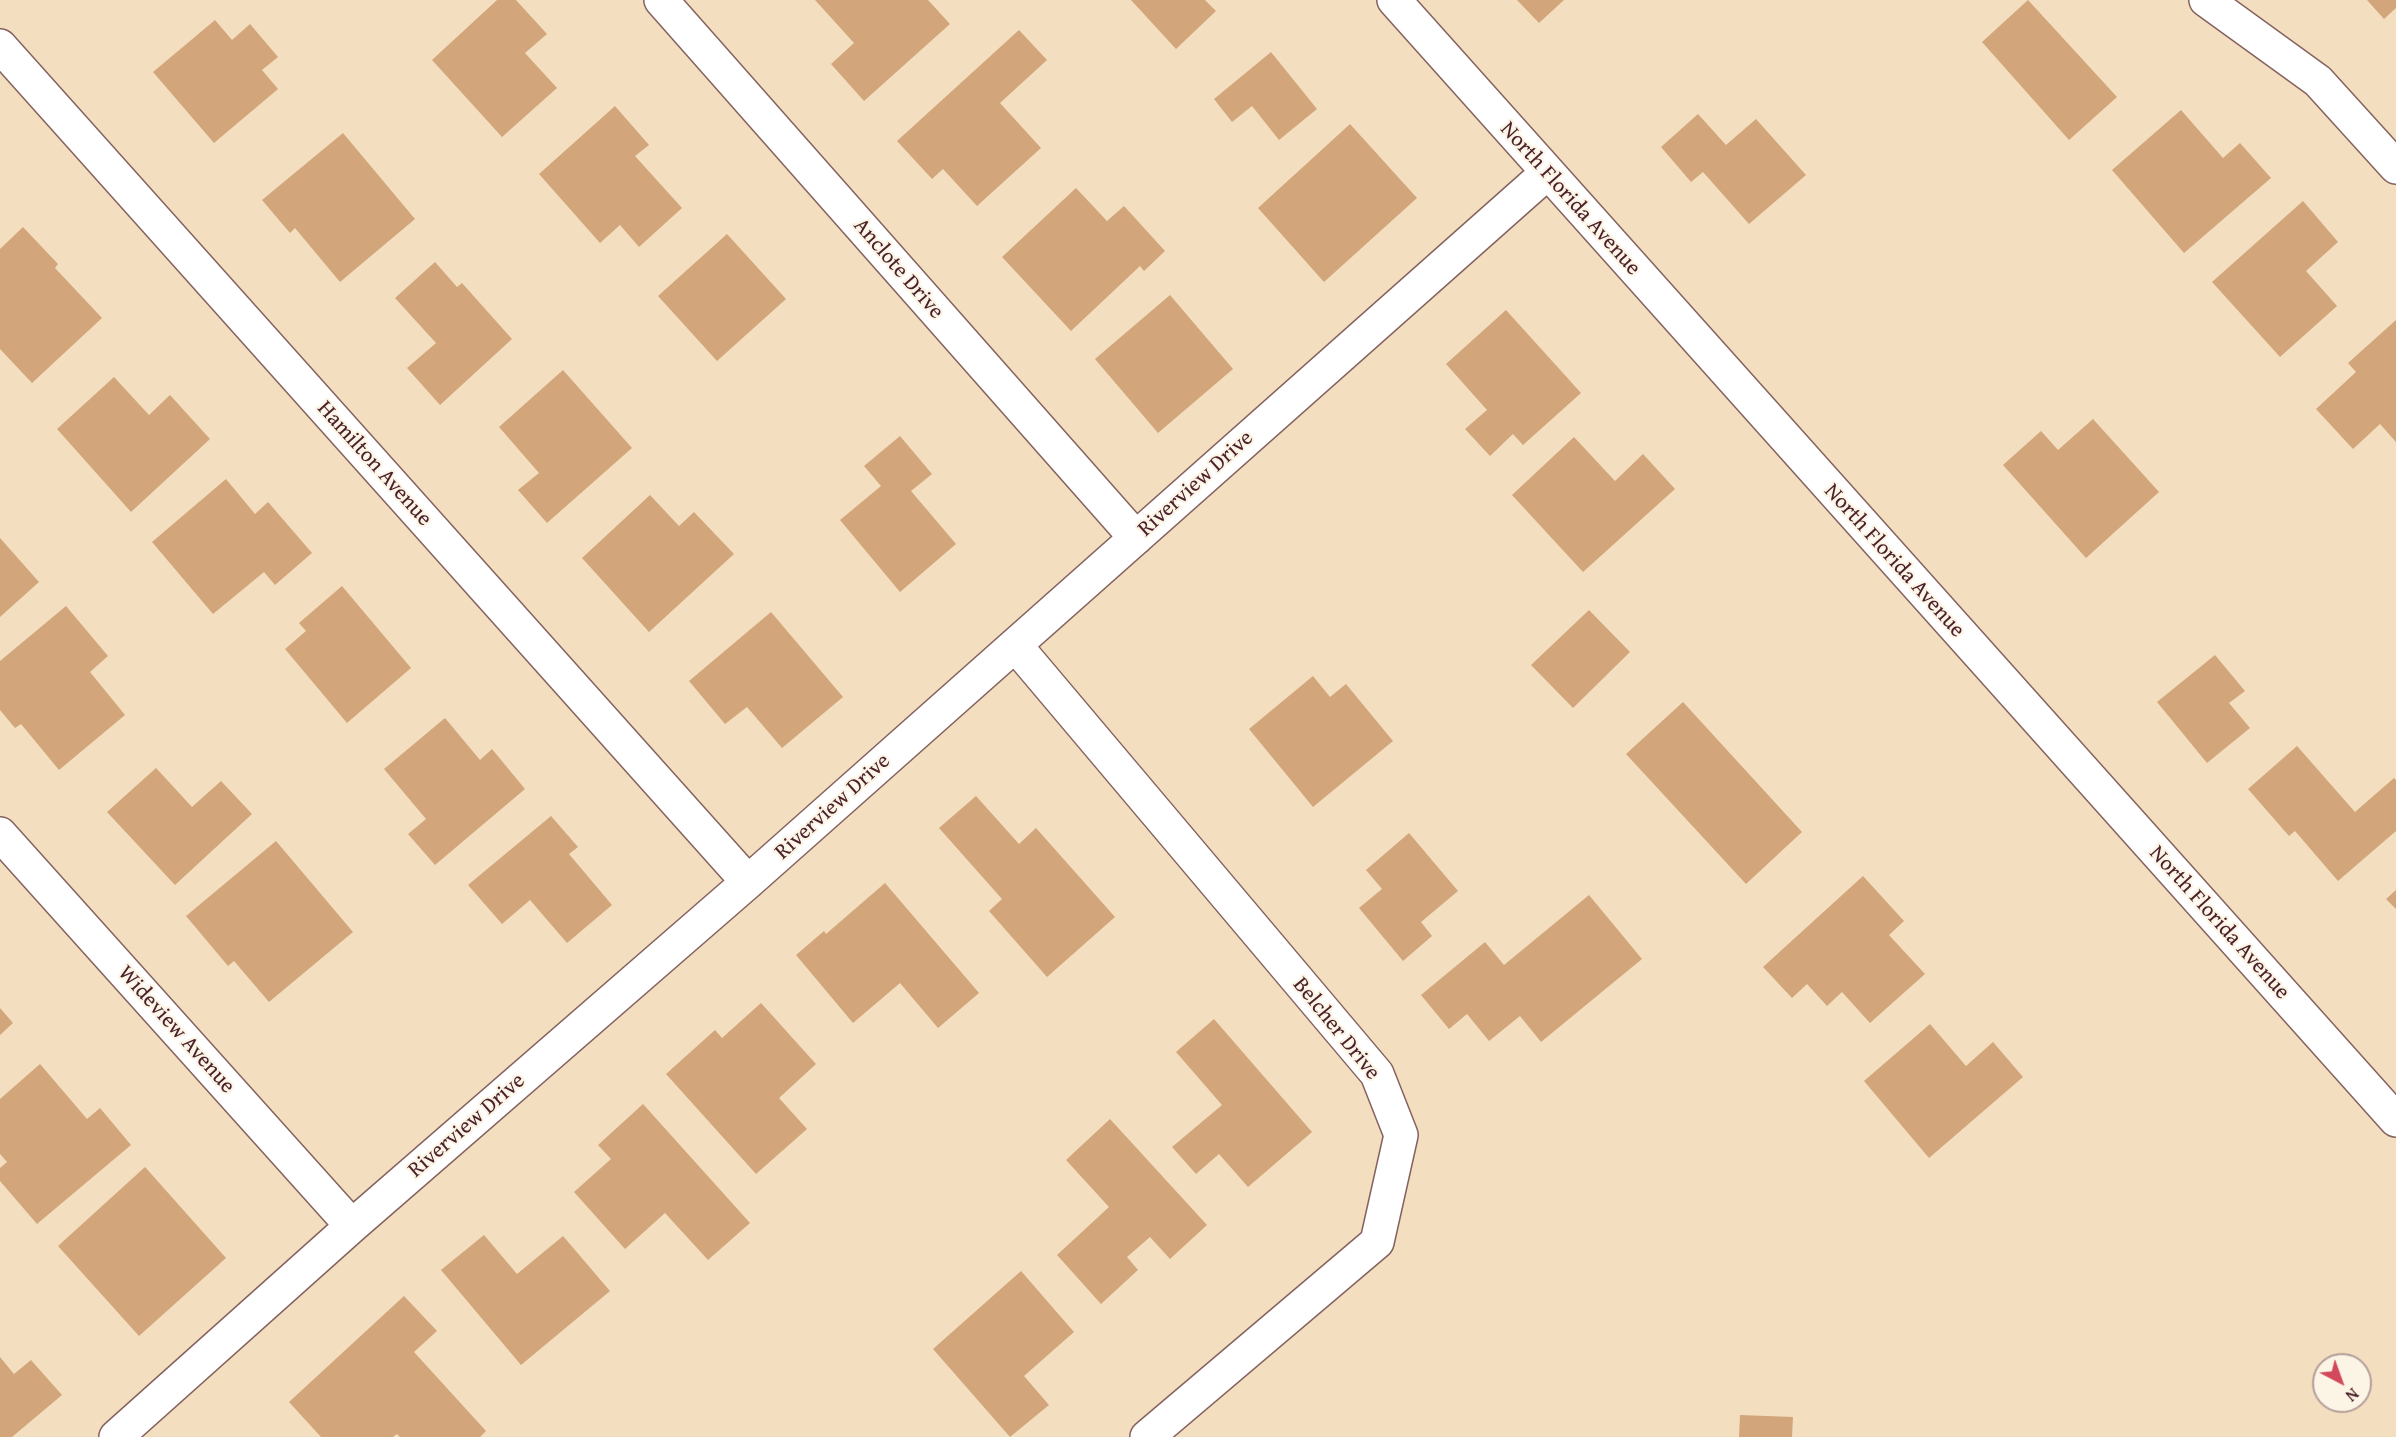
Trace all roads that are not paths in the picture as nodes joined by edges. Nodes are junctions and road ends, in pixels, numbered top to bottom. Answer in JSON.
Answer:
{"nodes":[{"id":1,"x":661,"y":0,"type":"edge"},
{"id":2,"x":1394,"y":0,"type":"edge"},
{"id":3,"x":2206,"y":0,"type":"edge"},
{"id":4,"x":0,"y":46,"type":"edge"},
{"id":5,"x":2396,"y":167,"type":"edge"},
{"id":6,"x":1547,"y":173,"type":"junction"},
{"id":7,"x":1136,"y":538,"type":"junction"},
{"id":8,"x":1015,"y":645,"type":"junction"},
{"id":9,"x":0,"y":834,"type":"edge"},
{"id":10,"x":748,"y":882,"type":"junction"},
{"id":11,"x":2396,"y":1120,"type":"edge"},
{"id":12,"x":352,"y":1226,"type":"junction"},
{"id":13,"x":116,"y":1437,"type":"edge"},
{"id":14,"x":1147,"y":1437,"type":"edge"}],
"edges":[{"from":1,"to":7,"type":"street","name":"Anclote Drive"},
{"from":2,"to":6,"type":"street","name":"North Florida Avenue"},
{"from":3,"to":5,"type":"street"},
{"from":4,"to":10,"type":"street","name":"Hamilton Avenue"},
{"from":6,"to":7,"type":"street","name":"Riverview Drive"},
{"from":6,"to":11,"type":"street","name":"North Florida Avenue"},
{"from":7,"to":8,"type":"street","name":"Riverview Drive"},
{"from":8,"to":10,"type":"street","name":"Riverview Drive"},
{"from":8,"to":14,"type":"street","name":"Belcher Drive"},
{"from":9,"to":12,"type":"street","name":"Wideview Avenue"},
{"from":10,"to":12,"type":"street","name":"Riverview Drive"},
{"from":12,"to":13,"type":"street","name":"Riverview Drive"}]}
